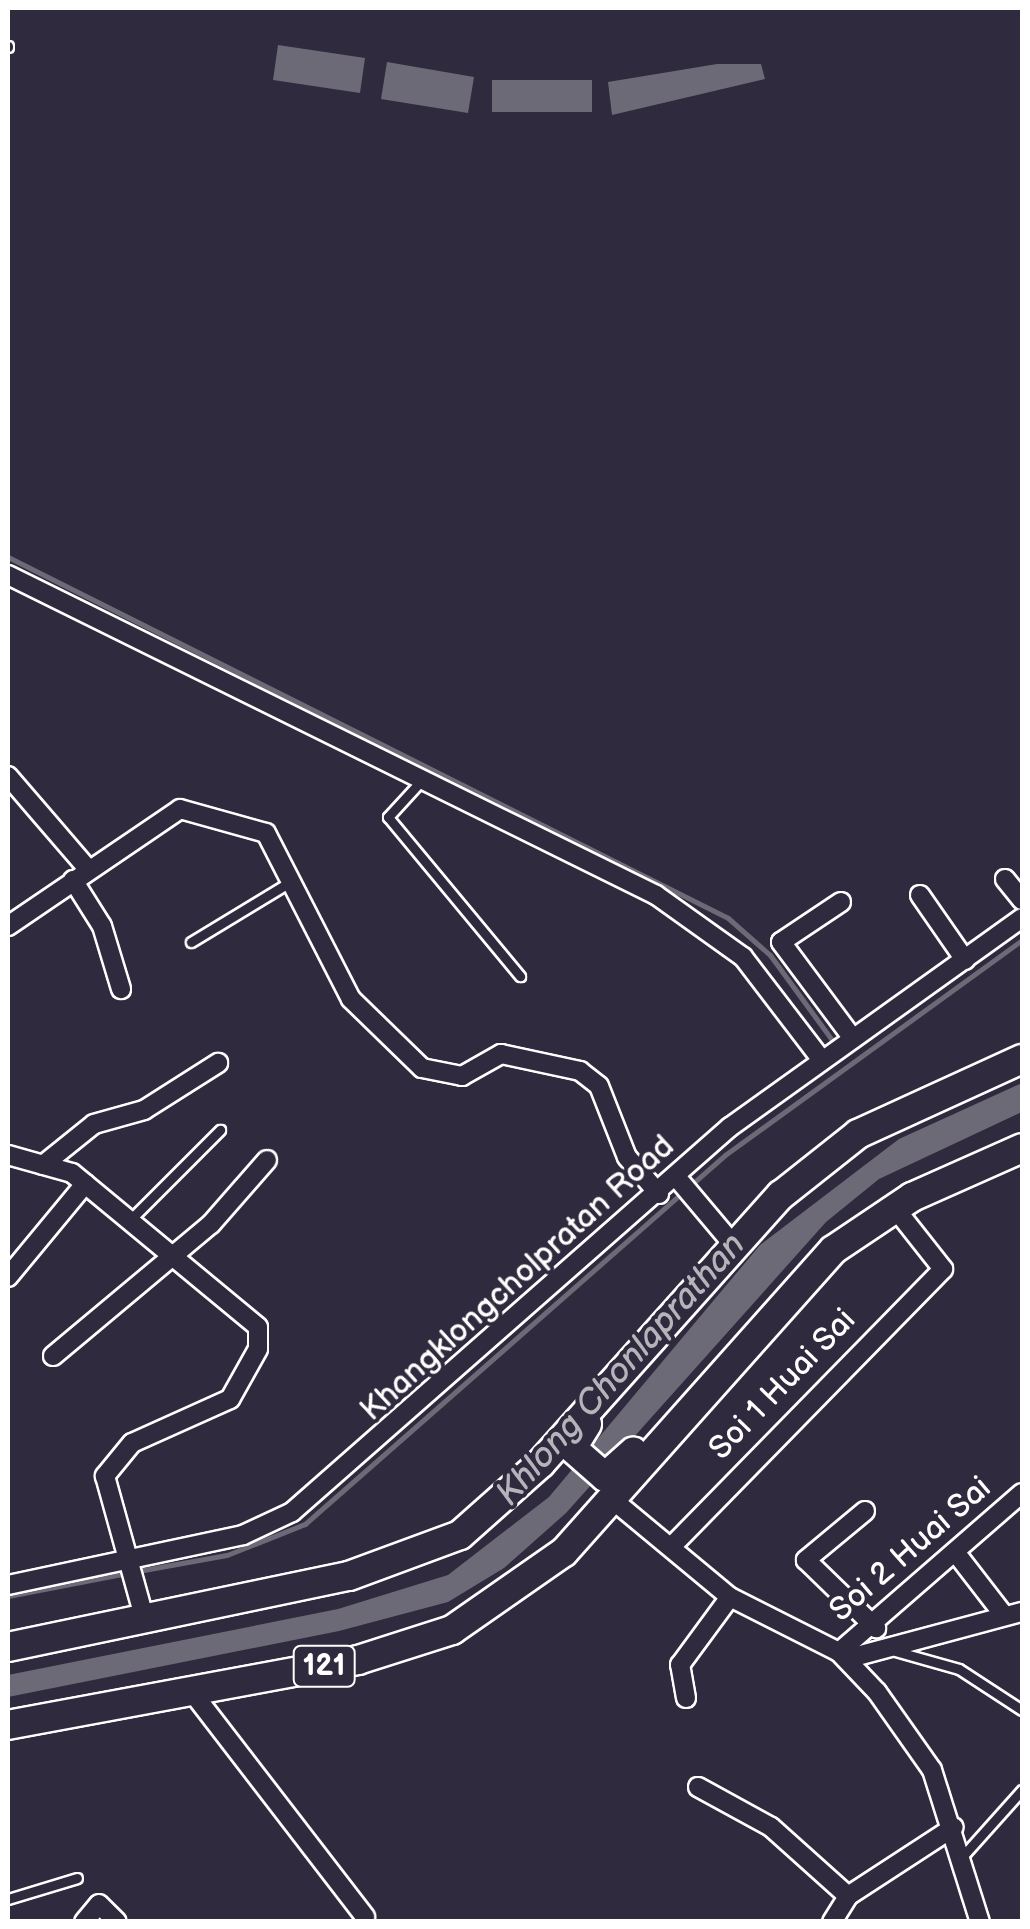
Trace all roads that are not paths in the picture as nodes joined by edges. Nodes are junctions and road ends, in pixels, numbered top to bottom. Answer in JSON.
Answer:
{"nodes":[{"id":1,"x":8,"y":576,"type":"edge"},
{"id":2,"x":8,"y":776,"type":"edge"},
{"id":3,"x":423,"y":779,"type":"junction"},
{"id":4,"x":81,"y":874,"type":"junction"},
{"id":5,"x":1005,"y":878,"type":"dead end"},
{"id":6,"x":285,"y":884,"type":"junction"},
{"id":7,"x":920,"y":895,"type":"dead end"},
{"id":8,"x":1022,"y":900,"type":"edge"},
{"id":9,"x":841,"y":902,"type":"dead end"},
{"id":10,"x":1022,"y":918,"type":"edge"},
{"id":11,"x":8,"y":926,"type":"edge"},
{"id":12,"x":191,"y":942,"type":"dead end"},
{"id":13,"x":965,"y":960,"type":"junction"},
{"id":14,"x":520,"y":976,"type":"dead end"},
{"id":15,"x":121,"y":989,"type":"dead end"},
{"id":16,"x":846,"y":1039,"type":"junction"},
{"id":17,"x":821,"y":1059,"type":"junction"},
{"id":18,"x":1022,"y":1059,"type":"edge"},
{"id":19,"x":218,"y":1063,"type":"dead end"},
{"id":20,"x":220,"y":1130,"type":"dead end"},
{"id":21,"x":1022,"y":1148,"type":"edge"},
{"id":22,"x":8,"y":1155,"type":"edge"},
{"id":23,"x":267,"y":1160,"type":"dead end"},
{"id":24,"x":43,"y":1165,"type":"junction"},
{"id":25,"x":681,"y":1182,"type":"junction"},
{"id":26,"x":85,"y":1184,"type":"junction"},
{"id":27,"x":659,"y":1194,"type":"junction"},
{"id":28,"x":894,"y":1207,"type":"junction"},
{"id":29,"x":129,"y":1222,"type":"junction"},
{"id":30,"x":732,"y":1242,"type":"junction"},
{"id":31,"x":174,"y":1256,"type":"junction"},
{"id":32,"x":8,"y":1278,"type":"edge"},
{"id":33,"x":670,"y":1316,"type":"junction"},
{"id":34,"x":52,"y":1356,"type":"dead end"},
{"id":35,"x":568,"y":1456,"type":"junction"},
{"id":36,"x":605,"y":1488,"type":"junction"},
{"id":37,"x":1022,"y":1492,"type":"edge"},
{"id":38,"x":864,"y":1511,"type":"dead end"},
{"id":39,"x":460,"y":1535,"type":"junction"},
{"id":40,"x":671,"y":1547,"type":"junction"},
{"id":41,"x":960,"y":1556,"type":"junction"},
{"id":42,"x":135,"y":1563,"type":"junction"},
{"id":43,"x":8,"y":1585,"type":"edge"},
{"id":44,"x":730,"y":1597,"type":"junction"},
{"id":45,"x":142,"y":1604,"type":"junction"},
{"id":46,"x":1013,"y":1613,"type":"edge"},
{"id":47,"x":876,"y":1628,"type":"junction"},
{"id":48,"x":8,"y":1647,"type":"edge"},
{"id":49,"x":887,"y":1648,"type":"junction"},
{"id":50,"x":842,"y":1656,"type":"junction"},
{"id":51,"x":192,"y":1692,"type":"junction"},
{"id":52,"x":686,"y":1698,"type":"dead end"},
{"id":53,"x":1022,"y":1710,"type":"edge"},
{"id":54,"x":8,"y":1725,"type":"edge"},
{"id":55,"x":698,"y":1788,"type":"dead end"},
{"id":56,"x":1022,"y":1790,"type":"edge"},
{"id":57,"x":954,"y":1828,"type":"junction"},
{"id":58,"x":962,"y":1857,"type":"junction"},
{"id":59,"x":78,"y":1878,"type":"dead end"},
{"id":60,"x":848,"y":1896,"type":"junction"},
{"id":61,"x":8,"y":1899,"type":"edge"},
{"id":62,"x":365,"y":1917,"type":"dead end"},
{"id":63,"x":84,"y":1922,"type":"edge"},
{"id":64,"x":117,"y":1922,"type":"edge"},
{"id":65,"x":832,"y":1922,"type":"edge"},
{"id":66,"x":980,"y":1922,"type":"edge"}],
"edges":[{"from":1,"to":3,"type":"street"},
{"from":2,"to":4,"type":"street"},
{"from":3,"to":14,"type":"lane"},
{"from":3,"to":17,"type":"street"},
{"from":4,"to":6,"type":"street"},
{"from":4,"to":11,"type":"street"},
{"from":4,"to":15,"type":"street"},
{"from":5,"to":8,"type":"street"},
{"from":6,"to":12,"type":"lane"},
{"from":6,"to":27,"type":"street"},
{"from":7,"to":13,"type":"street"},
{"from":9,"to":16,"type":"street"},
{"from":10,"to":13,"type":"street","name":"Khangklongcholpratan Road"},
{"from":13,"to":16,"type":"street","name":"Khangklongcholpratan Road"},
{"from":16,"to":17,"type":"street","name":"Khangklongcholpratan Road"},
{"from":17,"to":25,"type":"street","name":"Khangklongcholpratan Road"},
{"from":18,"to":30,"type":"main road"},
{"from":19,"to":24,"type":"street"},
{"from":20,"to":29,"type":"lane"},
{"from":21,"to":28,"type":"main road","number":"121"},
{"from":22,"to":24,"type":"street"},
{"from":23,"to":31,"type":"street"},
{"from":24,"to":26,"type":"street"},
{"from":25,"to":27,"type":"street","name":"Khangklongcholpratan Road"},
{"from":25,"to":30,"type":"street"},
{"from":26,"to":29,"type":"street"},
{"from":26,"to":32,"type":"street"},
{"from":27,"to":42,"type":"street","name":"Khangklongcholpratan Road"},
{"from":28,"to":36,"type":"main road","number":"121"},
{"from":28,"to":40,"type":"street","name":"Soi 1 Huai Sai"},
{"from":29,"to":31,"type":"street"},
{"from":30,"to":33,"type":"main road"},
{"from":31,"to":34,"type":"street"},
{"from":31,"to":42,"type":"street"},
{"from":33,"to":35,"type":"main road"},
{"from":33,"to":39,"type":"main road"},
{"from":35,"to":36,"type":"main road"},
{"from":35,"to":39,"type":"main road"},
{"from":36,"to":40,"type":"street"},
{"from":36,"to":51,"type":"main road","number":"121"},
{"from":37,"to":41,"type":"street","name":"Soi 2 Huai Sai"},
{"from":38,"to":47,"type":"street"},
{"from":39,"to":45,"type":"main road"},
{"from":40,"to":44,"type":"street"},
{"from":41,"to":46,"type":"street"},
{"from":41,"to":47,"type":"street","name":"Soi 2 Huai Sai"},
{"from":42,"to":43,"type":"street","name":"Khangklongcholpratan Road"},
{"from":42,"to":45,"type":"street"},
{"from":44,"to":50,"type":"street"},
{"from":44,"to":52,"type":"street"},
{"from":45,"to":48,"type":"main road"},
{"from":46,"to":49,"type":"street"},
{"from":47,"to":50,"type":"street","name":"Soi 2 Huai Sai"},
{"from":49,"to":50,"type":"street"},
{"from":49,"to":53,"type":"lane"},
{"from":50,"to":57,"type":"street"},
{"from":51,"to":54,"type":"main road","number":"121"},
{"from":51,"to":62,"type":"street"},
{"from":55,"to":60,"type":"street"},
{"from":56,"to":58,"type":"lane"},
{"from":57,"to":58,"type":"street"},
{"from":57,"to":60,"type":"street"},
{"from":58,"to":66,"type":"street"},
{"from":59,"to":61,"type":"lane"},
{"from":60,"to":65,"type":"street"},
{"from":63,"to":64,"type":"street"}]}
